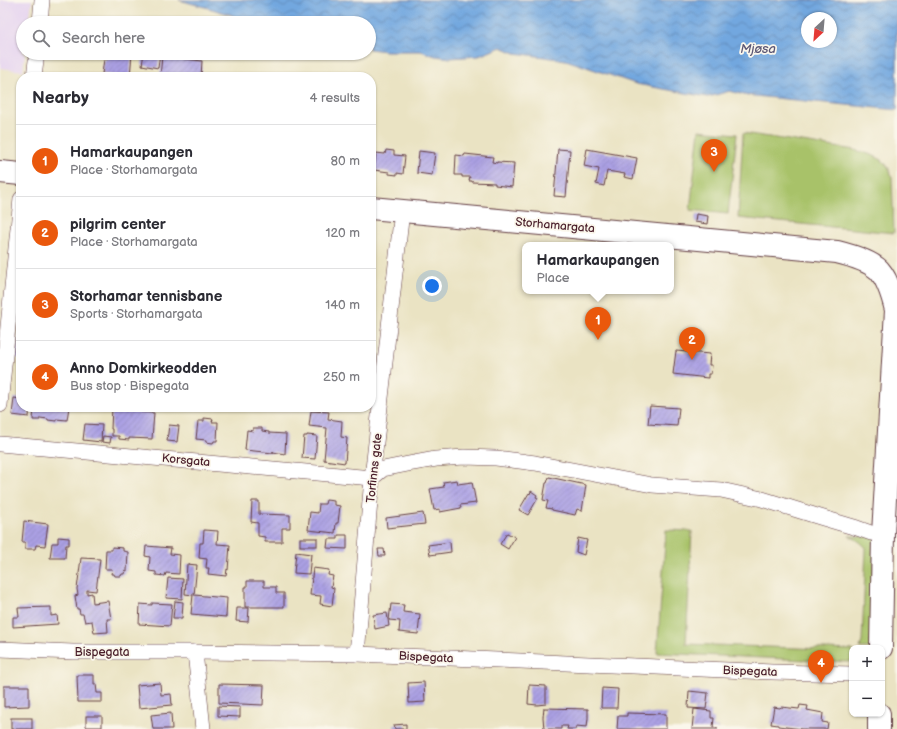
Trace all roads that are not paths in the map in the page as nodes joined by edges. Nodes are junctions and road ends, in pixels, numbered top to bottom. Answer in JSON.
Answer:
{"nodes":[{"id":1,"x":42,"y":0,"type":"edge"},
{"id":2,"x":41,"y":16,"type":"edge"},
{"id":3,"x":36,"y":60,"type":"edge"},
{"id":4,"x":35,"y":72,"type":"edge"},
{"id":5,"x":0,"y":172,"type":"edge"},
{"id":6,"x":16,"y":174,"type":"edge"},
{"id":7,"x":376,"y":208,"type":"edge"},
{"id":8,"x":402,"y":211,"type":"junction"},
{"id":9,"x":16,"y":248,"type":"edge"},
{"id":10,"x":0,"y":406,"type":"edge"},
{"id":11,"x":0,"y":444,"type":"edge"},
{"id":12,"x":372,"y":478,"type":"junction"},
{"id":13,"x":883,"y":534,"type":"junction"},
{"id":14,"x":880,"y":645,"type":"edge"},
{"id":15,"x":0,"y":649,"type":"edge"},
{"id":16,"x":195,"y":652,"type":"junction"},
{"id":17,"x":357,"y":654,"type":"junction"},
{"id":18,"x":849,"y":674,"type":"edge"},
{"id":19,"x":880,"y":717,"type":"edge"},
{"id":20,"x":203,"y":729,"type":"edge"},
{"id":21,"x":879,"y":729,"type":"edge"}],
"edges":[{"from":1,"to":2,"type":"street"},
{"from":3,"to":4,"type":"street"},
{"from":5,"to":6,"type":"main road"},
{"from":7,"to":8,"type":"main road","name":"Storhamargata"},
{"from":8,"to":12,"type":"street","name":"Torfinns gate"},
{"from":8,"to":13,"type":"main road","name":"Storhamargata"},
{"from":9,"to":10,"type":"street"},
{"from":11,"to":12,"type":"street","name":"Korsgata"},
{"from":12,"to":13,"type":"street"},
{"from":12,"to":17,"type":"street","name":"Torfinns gate"},
{"from":13,"to":14,"type":"main road"},
{"from":15,"to":16,"type":"street","name":"Bispegata"},
{"from":16,"to":17,"type":"street","name":"Bispegata"},
{"from":16,"to":20,"type":"street"},
{"from":17,"to":18,"type":"street","name":"Bispegata"},
{"from":19,"to":21,"type":"main road"}]}
